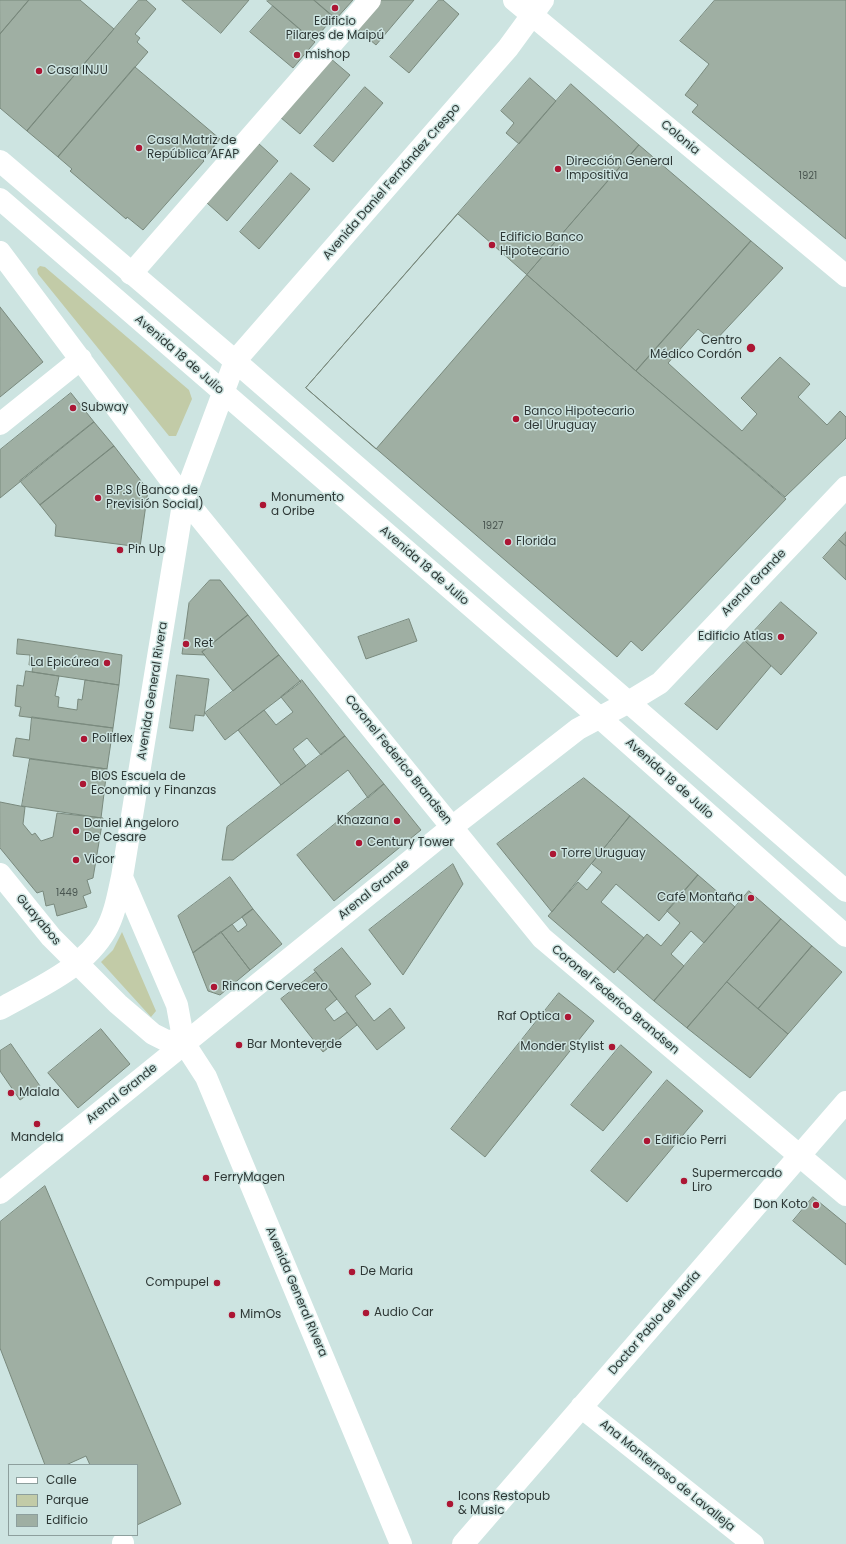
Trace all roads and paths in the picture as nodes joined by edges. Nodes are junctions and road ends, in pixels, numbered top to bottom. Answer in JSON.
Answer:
{"nodes":[{"id":1,"x":370,"y":0,"type":"edge"},
{"id":2,"x":514,"y":0,"type":"edge"},
{"id":3,"x":538,"y":8,"type":"edge"},
{"id":4,"x":0,"y":161,"type":"edge"},
{"id":5,"x":0,"y":199,"type":"edge"},
{"id":6,"x":0,"y":252,"type":"edge"},
{"id":7,"x":131,"y":274,"type":"junction"},
{"id":8,"x":846,"y":276,"type":"edge"},
{"id":9,"x":81,"y":359,"type":"junction"},
{"id":10,"x":236,"y":361,"type":"junction"},
{"id":11,"x":223,"y":393,"type":"junction"},
{"id":12,"x":0,"y":424,"type":"edge"},
{"id":13,"x":846,"y":487,"type":"edge"},
{"id":14,"x":184,"y":498,"type":"junction"},
{"id":15,"x":627,"y":703,"type":"junction"},
{"id":16,"x":600,"y":718,"type":"junction"},
{"id":17,"x":452,"y":827,"type":"junction"},
{"id":18,"x":0,"y":874,"type":"edge"},
{"id":19,"x":122,"y":878,"type":"junction"},
{"id":20,"x":846,"y":892,"type":"edge"},
{"id":21,"x":846,"y":936,"type":"edge"},
{"id":22,"x":77,"y":965,"type":"junction"},
{"id":23,"x":0,"y":1009,"type":"edge"},
{"id":24,"x":184,"y":1043,"type":"junction"},
{"id":25,"x":846,"y":1102,"type":"edge"},
{"id":26,"x":800,"y":1157,"type":"junction"},
{"id":27,"x":0,"y":1193,"type":"edge"},
{"id":28,"x":846,"y":1195,"type":"edge"},
{"id":29,"x":581,"y":1407,"type":"junction"},
{"id":30,"x":401,"y":1544,"type":"edge"},
{"id":31,"x":463,"y":1544,"type":"edge"},
{"id":32,"x":753,"y":1544,"type":"edge"}],
"edges":[{"from":1,"to":7,"type":"street"},
{"from":2,"to":3,"type":"street","name":"Colonia"},
{"from":3,"to":8,"type":"street","name":"Colonia"},
{"from":3,"to":10,"type":"street","name":"Avenida Daniel Fernández Crespo"},
{"from":4,"to":7,"type":"street"},
{"from":5,"to":11,"type":"street","name":"Avenida 18 de Julio"},
{"from":6,"to":9,"type":"street"},
{"from":7,"to":10,"type":"street"},
{"from":9,"to":12,"type":"street"},
{"from":9,"to":14,"type":"street"},
{"from":10,"to":11,"type":"street","name":"Avenida General Rivera"},
{"from":10,"to":15,"type":"street"},
{"from":11,"to":14,"type":"street","name":"Avenida General Rivera"},
{"from":11,"to":16,"type":"street","name":"Avenida 18 de Julio"},
{"from":13,"to":15,"type":"street","name":"Arenal Grande"},
{"from":14,"to":17,"type":"street","name":"Coronel Federico Brandsen"},
{"from":14,"to":19,"type":"street","name":"Avenida General Rivera"},
{"from":15,"to":16,"type":"street","name":"Arenal Grande"},
{"from":15,"to":20,"type":"street"},
{"from":16,"to":17,"type":"street","name":"Arenal Grande"},
{"from":16,"to":21,"type":"street","name":"Avenida 18 de Julio"},
{"from":17,"to":24,"type":"street","name":"Arenal Grande"},
{"from":17,"to":26,"type":"street","name":"Coronel Federico Brandsen"},
{"from":18,"to":22,"type":"street","name":"Guayabos"},
{"from":19,"to":22,"type":"street"},
{"from":19,"to":24,"type":"street","name":"Avenida General Rivera"},
{"from":22,"to":23,"type":"street"},
{"from":22,"to":24,"type":"street"},
{"from":24,"to":27,"type":"street","name":"Arenal Grande"},
{"from":24,"to":30,"type":"street","name":"Avenida General Rivera"},
{"from":25,"to":26,"type":"street","name":"Doctor Pablo de María"},
{"from":26,"to":28,"type":"street","name":"Coronel Federico Brandsen"},
{"from":26,"to":29,"type":"street","name":"Doctor Pablo de María"},
{"from":29,"to":31,"type":"street","name":"Doctor Pablo de María"},
{"from":29,"to":32,"type":"street","name":"Ana Monterroso de Lavalleja"}]}
